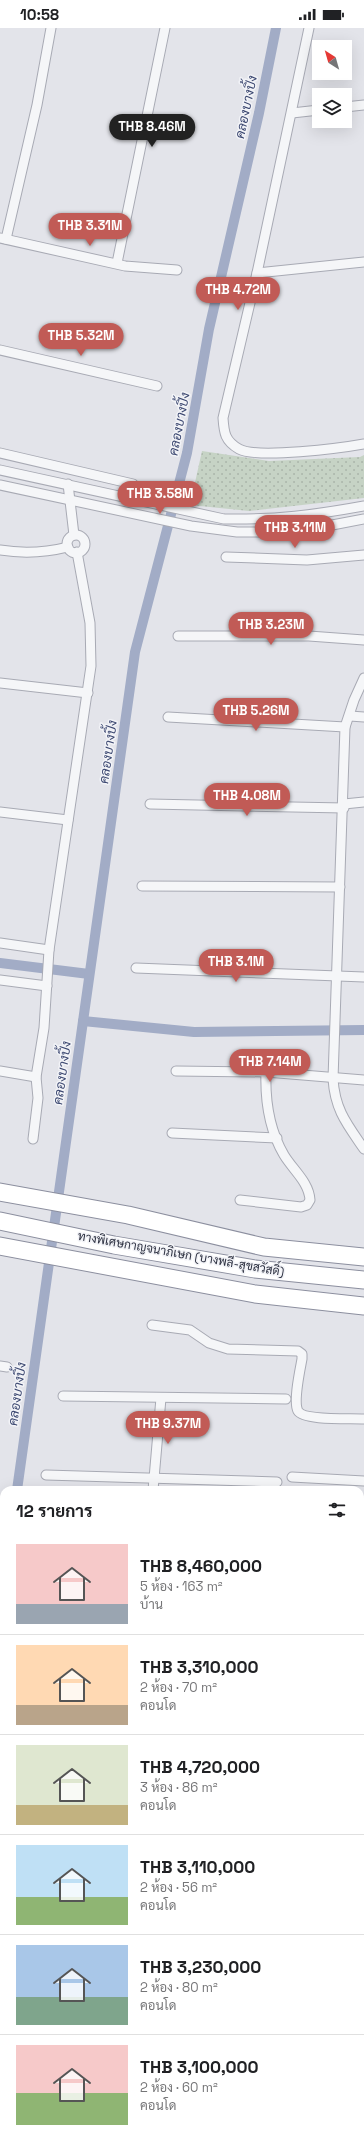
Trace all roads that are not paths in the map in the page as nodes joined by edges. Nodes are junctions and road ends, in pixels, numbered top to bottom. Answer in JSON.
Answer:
{"nodes":[{"id":1,"x":51,"y":28,"type":"edge"},
{"id":2,"x":165,"y":28,"type":"edge"},
{"id":3,"x":309,"y":28,"type":"edge"},
{"id":4,"x":364,"y":105,"type":"edge"},
{"id":5,"x":352,"y":106,"type":"edge"},
{"id":6,"x":312,"y":111,"type":"edge"},
{"id":7,"x":292,"y":113,"type":"junction"},
{"id":8,"x":3,"y":239,"type":"edge"},
{"id":9,"x":364,"y":262,"type":"edge"},
{"id":10,"x":117,"y":263,"type":"junction"},
{"id":11,"x":177,"y":270,"type":"dead end"},
{"id":12,"x":257,"y":273,"type":"junction"},
{"id":13,"x":0,"y":350,"type":"edge"},
{"id":14,"x":157,"y":386,"type":"dead end"},
{"id":15,"x":364,"y":444,"type":"edge"},
{"id":16,"x":0,"y":453,"type":"edge"},
{"id":17,"x":0,"y":470,"type":"edge"},
{"id":18,"x":68,"y":484,"type":"junction"},
{"id":19,"x":133,"y":484,"type":"dead end"},
{"id":20,"x":0,"y":485,"type":"edge"},
{"id":21,"x":68,"y":500,"type":"junction"},
{"id":22,"x":364,"y":506,"type":"edge"},
{"id":23,"x":364,"y":519,"type":"edge"},
{"id":24,"x":74,"y":536,"type":"junction"},
{"id":25,"x":68,"y":547,"type":"junction"},
{"id":26,"x":0,"y":550,"type":"edge"},
{"id":27,"x":77,"y":552,"type":"junction"},
{"id":28,"x":364,"y":555,"type":"edge"},
{"id":29,"x":226,"y":557,"type":"dead end"},
{"id":30,"x":178,"y":636,"type":"dead end"},
{"id":31,"x":364,"y":640,"type":"edge"},
{"id":32,"x":364,"y":678,"type":"edge"},
{"id":33,"x":0,"y":682,"type":"edge"},
{"id":34,"x":88,"y":693,"type":"junction"},
{"id":35,"x":350,"y":716,"type":"junction"},
{"id":36,"x":168,"y":717,"type":"dead end"},
{"id":37,"x":364,"y":717,"type":"edge"},
{"id":38,"x":345,"y":727,"type":"junction"},
{"id":39,"x":364,"y":802,"type":"edge"},
{"id":40,"x":150,"y":804,"type":"dead end"},
{"id":41,"x":344,"y":806,"type":"junction"},
{"id":42,"x":0,"y":812,"type":"edge"},
{"id":43,"x":68,"y":820,"type":"junction"},
{"id":44,"x":142,"y":886,"type":"dead end"},
{"id":45,"x":340,"y":888,"type":"junction"},
{"id":46,"x":0,"y":944,"type":"edge"},
{"id":47,"x":49,"y":954,"type":"junction"},
{"id":48,"x":136,"y":968,"type":"dead end"},
{"id":49,"x":337,"y":976,"type":"junction"},
{"id":50,"x":364,"y":977,"type":"edge"},
{"id":51,"x":0,"y":980,"type":"edge"},
{"id":52,"x":47,"y":983,"type":"junction"},
{"id":53,"x":0,"y":1071,"type":"edge"},
{"id":54,"x":176,"y":1071,"type":"dead end"},
{"id":55,"x":266,"y":1072,"type":"junction"},
{"id":56,"x":36,"y":1077,"type":"junction"},
{"id":57,"x":333,"y":1079,"type":"junction"},
{"id":58,"x":364,"y":1080,"type":"edge"},
{"id":59,"x":172,"y":1133,"type":"dead end"},
{"id":60,"x":277,"y":1138,"type":"junction"},
{"id":61,"x":360,"y":1138,"type":"edge"},
{"id":62,"x":33,"y":1139,"type":"dead end"},
{"id":63,"x":364,"y":1149,"type":"edge"},
{"id":64,"x":0,"y":1192,"type":"edge"},
{"id":65,"x":240,"y":1200,"type":"dead end"},
{"id":66,"x":0,"y":1221,"type":"edge"},
{"id":67,"x":0,"y":1246,"type":"edge"},
{"id":68,"x":364,"y":1256,"type":"edge"},
{"id":69,"x":364,"y":1280,"type":"edge"},
{"id":70,"x":364,"y":1306,"type":"edge"},
{"id":71,"x":152,"y":1325,"type":"dead end"},
{"id":72,"x":63,"y":1396,"type":"dead end"},
{"id":73,"x":161,"y":1398,"type":"junction"},
{"id":74,"x":286,"y":1399,"type":"dead end"},
{"id":75,"x":364,"y":1419,"type":"edge"},
{"id":76,"x":46,"y":1475,"type":"dead end"},
{"id":77,"x":292,"y":1477,"type":"dead end"},
{"id":78,"x":155,"y":1478,"type":"junction"},
{"id":79,"x":364,"y":1481,"type":"edge"},
{"id":80,"x":277,"y":1482,"type":"dead end"},
{"id":81,"x":154,"y":1486,"type":"edge"}],
"edges":[{"from":1,"to":8,"type":"street"},
{"from":2,"to":10,"type":"street"},
{"from":3,"to":7,"type":"street"},
{"from":4,"to":5,"type":"street"},
{"from":6,"to":7,"type":"street"},
{"from":7,"to":12,"type":"street"},
{"from":8,"to":10,"type":"street"},
{"from":9,"to":12,"type":"street"},
{"from":10,"to":11,"type":"street"},
{"from":12,"to":15,"type":"street"},
{"from":13,"to":14,"type":"street"},
{"from":16,"to":19,"type":"street"},
{"from":17,"to":18,"type":"street"},
{"from":18,"to":21,"type":"street"},
{"from":18,"to":22,"type":"street"},
{"from":20,"to":21,"type":"street"},
{"from":21,"to":23,"type":"street"},
{"from":21,"to":24,"type":"street"},
{"from":24,"to":25,"type":"street"},
{"from":24,"to":27,"type":"street"},
{"from":25,"to":26,"type":"street"},
{"from":25,"to":27,"type":"street"},
{"from":27,"to":34,"type":"street"},
{"from":28,"to":29,"type":"street"},
{"from":30,"to":31,"type":"street"},
{"from":32,"to":35,"type":"street"},
{"from":33,"to":34,"type":"street"},
{"from":34,"to":43,"type":"street"},
{"from":35,"to":37,"type":"street"},
{"from":35,"to":38,"type":"street"},
{"from":36,"to":38,"type":"street"},
{"from":38,"to":41,"type":"street"},
{"from":39,"to":41,"type":"street"},
{"from":40,"to":41,"type":"street"},
{"from":41,"to":45,"type":"street"},
{"from":42,"to":43,"type":"street"},
{"from":43,"to":47,"type":"street"},
{"from":44,"to":45,"type":"street"},
{"from":45,"to":49,"type":"street"},
{"from":46,"to":47,"type":"street"},
{"from":47,"to":52,"type":"street"},
{"from":48,"to":49,"type":"street"},
{"from":49,"to":50,"type":"street"},
{"from":49,"to":57,"type":"street"},
{"from":51,"to":52,"type":"street"},
{"from":52,"to":56,"type":"street"},
{"from":53,"to":56,"type":"street"},
{"from":54,"to":55,"type":"street"},
{"from":55,"to":57,"type":"street"},
{"from":55,"to":60,"type":"street"},
{"from":56,"to":62,"type":"street"},
{"from":57,"to":58,"type":"street"},
{"from":57,"to":61,"type":"street"},
{"from":59,"to":60,"type":"street"},
{"from":60,"to":65,"type":"street"},
{"from":61,"to":63,"type":"street"},
{"from":64,"to":68,"type":"highway"},
{"from":66,"to":69,"type":"highway","name":"ทางพิเศษกาญจนาภิเษก (บางพลี-สุขสวัสดิ์)"},
{"from":67,"to":70,"type":"highway"},
{"from":71,"to":75,"type":"street"},
{"from":72,"to":73,"type":"street"},
{"from":73,"to":74,"type":"street"},
{"from":73,"to":78,"type":"street"},
{"from":76,"to":78,"type":"street"},
{"from":77,"to":79,"type":"street"},
{"from":78,"to":80,"type":"street"},
{"from":78,"to":81,"type":"street"}]}
